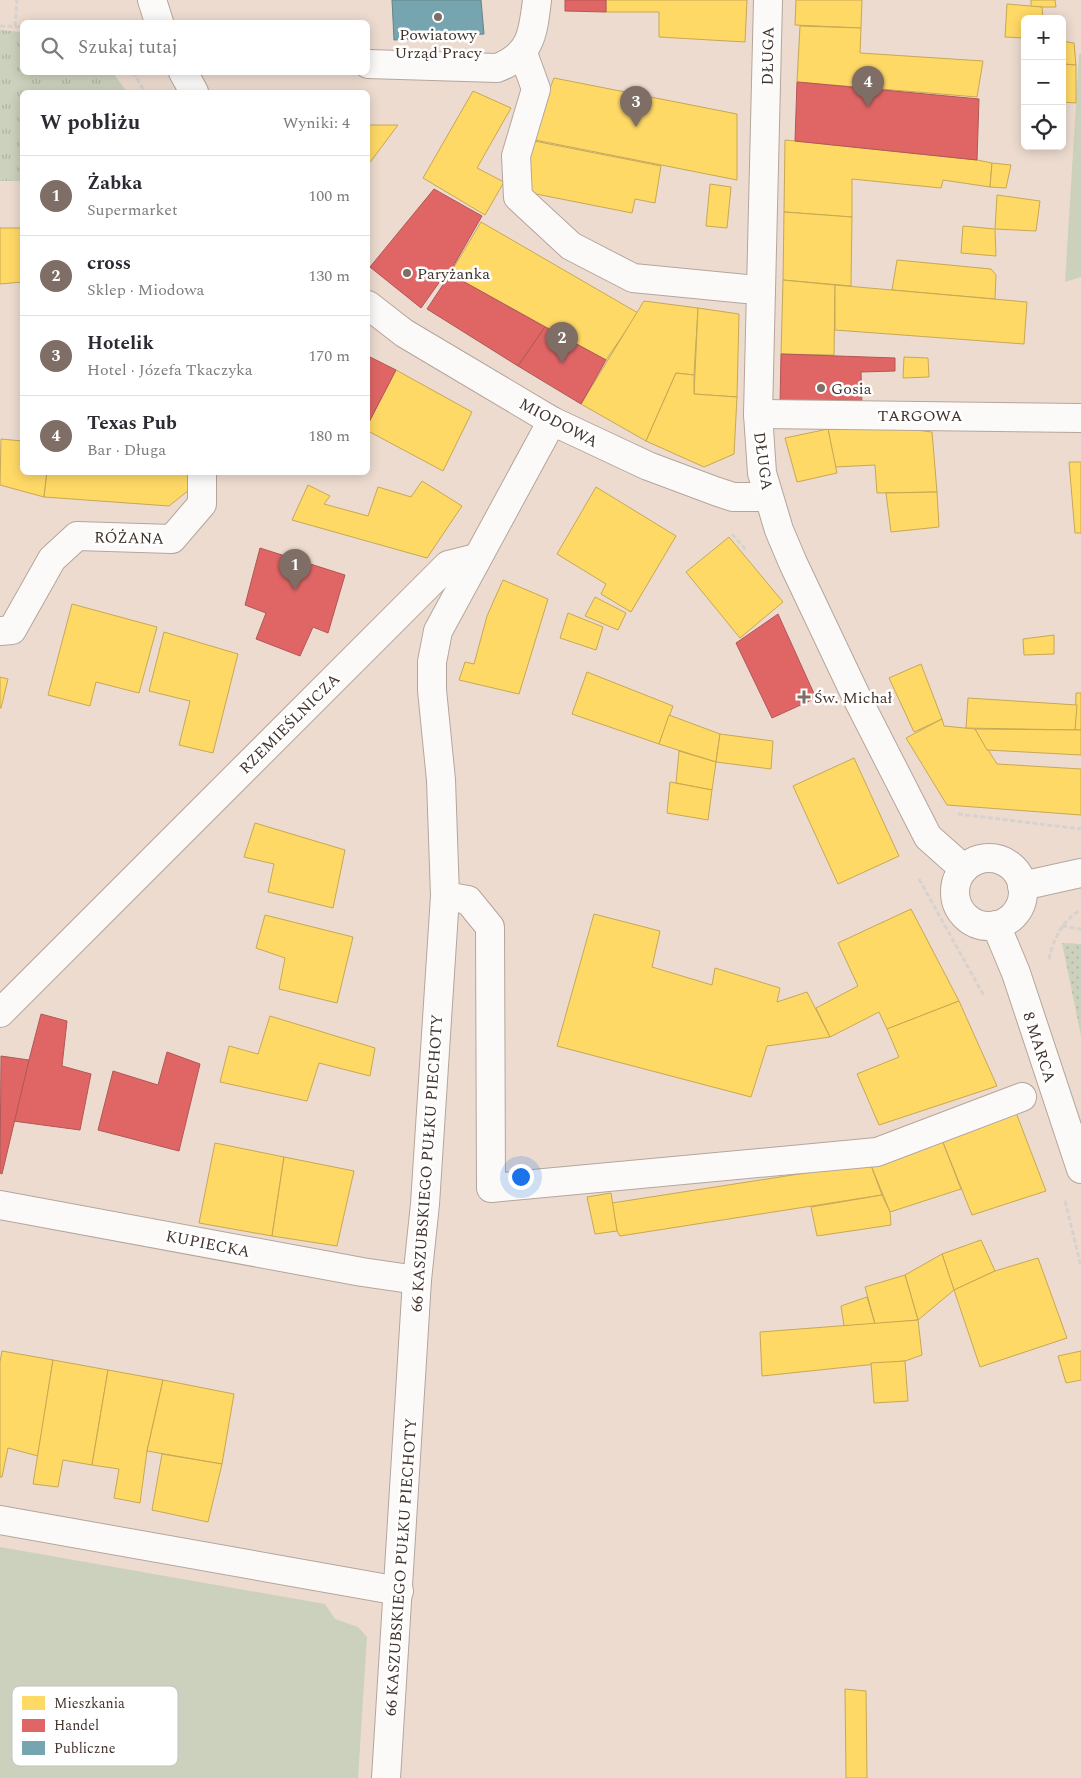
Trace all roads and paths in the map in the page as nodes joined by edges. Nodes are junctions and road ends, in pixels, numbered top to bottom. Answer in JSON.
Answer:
{"nodes":[{"id":1,"x":17,"y":0,"type":"edge"},
{"id":2,"x":152,"y":0,"type":"edge"},
{"id":3,"x":537,"y":0,"type":"edge"},
{"id":4,"x":768,"y":0,"type":"edge"},
{"id":5,"x":158,"y":20,"type":"edge"},
{"id":6,"x":0,"y":26,"type":"edge"},
{"id":7,"x":15,"y":26,"type":"junction"},
{"id":8,"x":20,"y":27,"type":"edge"},
{"id":9,"x":523,"y":53,"type":"junction"},
{"id":10,"x":370,"y":64,"type":"edge"},
{"id":11,"x":135,"y":75,"type":"edge"},
{"id":12,"x":144,"y":90,"type":"edge"},
{"id":13,"x":746,"y":289,"type":"dead end"},
{"id":14,"x":370,"y":307,"type":"edge"},
{"id":15,"x":758,"y":414,"type":"junction"},
{"id":16,"x":1081,"y":418,"type":"edge"},
{"id":17,"x":552,"y":421,"type":"junction"},
{"id":18,"x":202,"y":475,"type":"edge"},
{"id":19,"x":768,"y":496,"type":"junction"},
{"id":20,"x":730,"y":531,"type":"dead end"},
{"id":21,"x":476,"y":558,"type":"junction"},
{"id":22,"x":753,"y":558,"type":"dead end"},
{"id":23,"x":0,"y":631,"type":"edge"},
{"id":24,"x":954,"y":814,"type":"dead end"},
{"id":25,"x":1081,"y":829,"type":"edge"},
{"id":26,"x":964,"y":869,"type":"junction"},
{"id":27,"x":1081,"y":873,"type":"edge"},
{"id":28,"x":918,"y":878,"type":"dead end"},
{"id":29,"x":1022,"y":886,"type":"junction"},
{"id":30,"x":445,"y":896,"type":"junction"},
{"id":31,"x":1081,"y":910,"type":"edge"},
{"id":32,"x":996,"y":925,"type":"junction"},
{"id":33,"x":1062,"y":926,"type":"junction"},
{"id":34,"x":1081,"y":929,"type":"edge"},
{"id":35,"x":1048,"y":962,"type":"dead end"},
{"id":36,"x":986,"y":1002,"type":"dead end"},
{"id":37,"x":0,"y":1014,"type":"edge"},
{"id":38,"x":1022,"y":1097,"type":"dead end"},
{"id":39,"x":1081,"y":1169,"type":"edge"},
{"id":40,"x":1064,"y":1196,"type":"dead end"},
{"id":41,"x":0,"y":1205,"type":"edge"},
{"id":42,"x":1081,"y":1266,"type":"edge"},
{"id":43,"x":417,"y":1280,"type":"junction"},
{"id":44,"x":0,"y":1520,"type":"edge"},
{"id":45,"x":399,"y":1591,"type":"junction"},
{"id":46,"x":386,"y":1778,"type":"edge"}],
"edges":[{"from":1,"to":7,"type":"path"},
{"from":2,"to":5,"type":"street"},
{"from":3,"to":9,"type":"street"},
{"from":4,"to":15,"type":"street","name":"DŁUGA"},
{"from":6,"to":7,"type":"path"},
{"from":7,"to":8,"type":"path"},
{"from":9,"to":10,"type":"street"},
{"from":9,"to":13,"type":"street"},
{"from":11,"to":12,"type":"path"},
{"from":14,"to":17,"type":"street","name":"MIODOWA"},
{"from":15,"to":16,"type":"street","name":"TARGOWA"},
{"from":15,"to":19,"type":"street","name":"DŁUGA"},
{"from":17,"to":19,"type":"street","name":"MIODOWA"},
{"from":17,"to":21,"type":"street"},
{"from":18,"to":23,"type":"street","name":"RÓŻANA"},
{"from":19,"to":26,"type":"street","name":"DŁUGA"},
{"from":20,"to":22,"type":"path"},
{"from":21,"to":30,"type":"street","name":"66 KASZUBSKIEGO PUŁKU PIECHOTY"},
{"from":21,"to":37,"type":"street","name":"RZEMIEŚLNICZA"},
{"from":24,"to":25,"type":"path"},
{"from":26,"to":29,"type":"street"},
{"from":26,"to":32,"type":"street"},
{"from":27,"to":29,"type":"street"},
{"from":28,"to":36,"type":"path"},
{"from":29,"to":32,"type":"street"},
{"from":30,"to":38,"type":"street"},
{"from":30,"to":43,"type":"street","name":"66 KASZUBSKIEGO PUŁKU PIECHOTY"},
{"from":31,"to":33,"type":"path"},
{"from":32,"to":39,"type":"street","name":"8 MARCA"},
{"from":33,"to":34,"type":"path"},
{"from":33,"to":35,"type":"path"},
{"from":40,"to":42,"type":"path"},
{"from":41,"to":43,"type":"street","name":"KUPIECKA"},
{"from":43,"to":45,"type":"street","name":"66 KASZUBSKIEGO PUŁKU PIECHOTY"},
{"from":44,"to":45,"type":"street"},
{"from":45,"to":46,"type":"street","name":"66 KASZUBSKIEGO PUŁKU PIECHOTY"}]}
